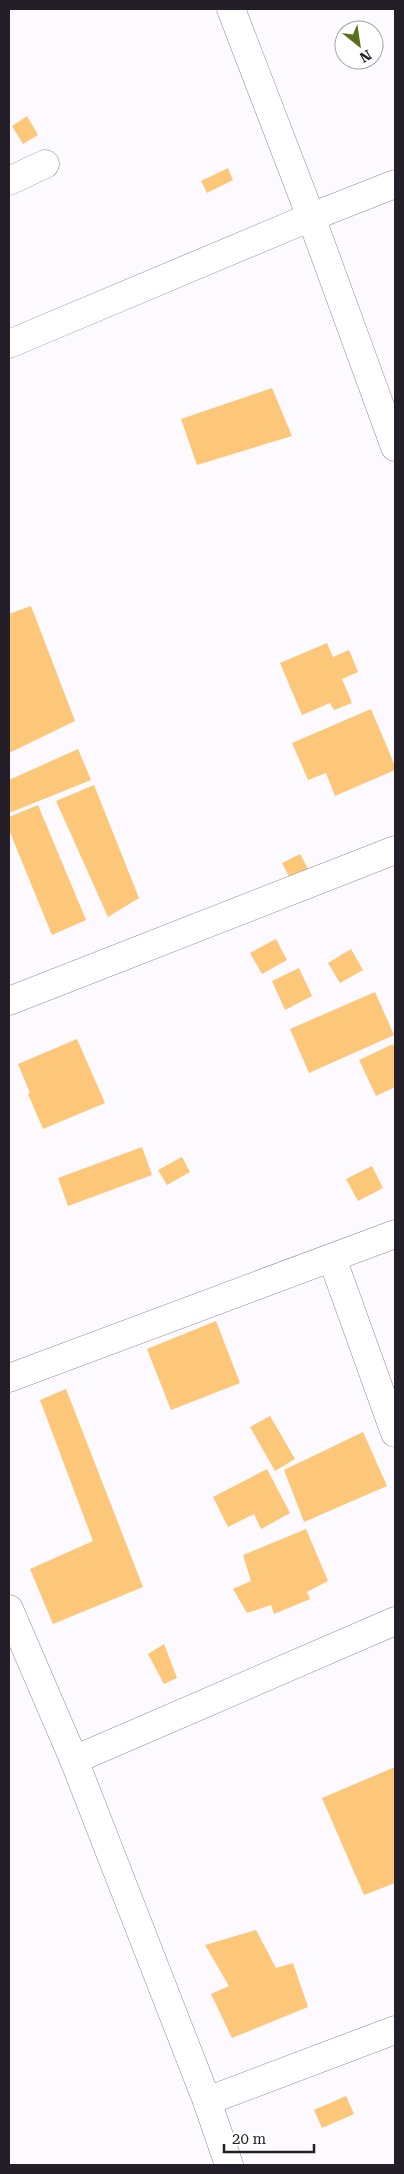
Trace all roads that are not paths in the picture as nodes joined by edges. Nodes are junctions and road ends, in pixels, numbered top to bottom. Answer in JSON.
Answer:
{"nodes":[{"id":1,"x":231,"y":9,"type":"edge"},
{"id":2,"x":45,"y":164,"type":"dead end"},
{"id":3,"x":9,"y":180,"type":"edge"},
{"id":4,"x":395,"y":184,"type":"edge"},
{"id":5,"x":311,"y":217,"type":"junction"},
{"id":6,"x":9,"y":344,"type":"edge"},
{"id":7,"x":395,"y":447,"type":"edge"},
{"id":8,"x":395,"y":850,"type":"edge"},
{"id":9,"x":9,"y":1001,"type":"edge"},
{"id":10,"x":395,"y":1234,"type":"edge"},
{"id":11,"x":332,"y":1258,"type":"junction"},
{"id":12,"x":9,"y":1378,"type":"edge"},
{"id":13,"x":395,"y":1433,"type":"edge"},
{"id":14,"x":9,"y":1609,"type":"edge"},
{"id":15,"x":395,"y":1621,"type":"edge"},
{"id":16,"x":74,"y":1760,"type":"junction"},
{"id":17,"x":395,"y":2030,"type":"edge"},
{"id":18,"x":206,"y":2101,"type":"junction"},
{"id":19,"x":229,"y":2165,"type":"edge"}],
"edges":[{"from":1,"to":5,"type":"street"},
{"from":2,"to":3,"type":"street"},
{"from":4,"to":5,"type":"street"},
{"from":5,"to":6,"type":"street"},
{"from":5,"to":7,"type":"street"},
{"from":8,"to":9,"type":"street"},
{"from":10,"to":11,"type":"street"},
{"from":11,"to":12,"type":"street"},
{"from":11,"to":13,"type":"street"},
{"from":14,"to":16,"type":"street"},
{"from":15,"to":16,"type":"street"},
{"from":16,"to":18,"type":"street"},
{"from":17,"to":18,"type":"street"},
{"from":18,"to":19,"type":"street"}]}
